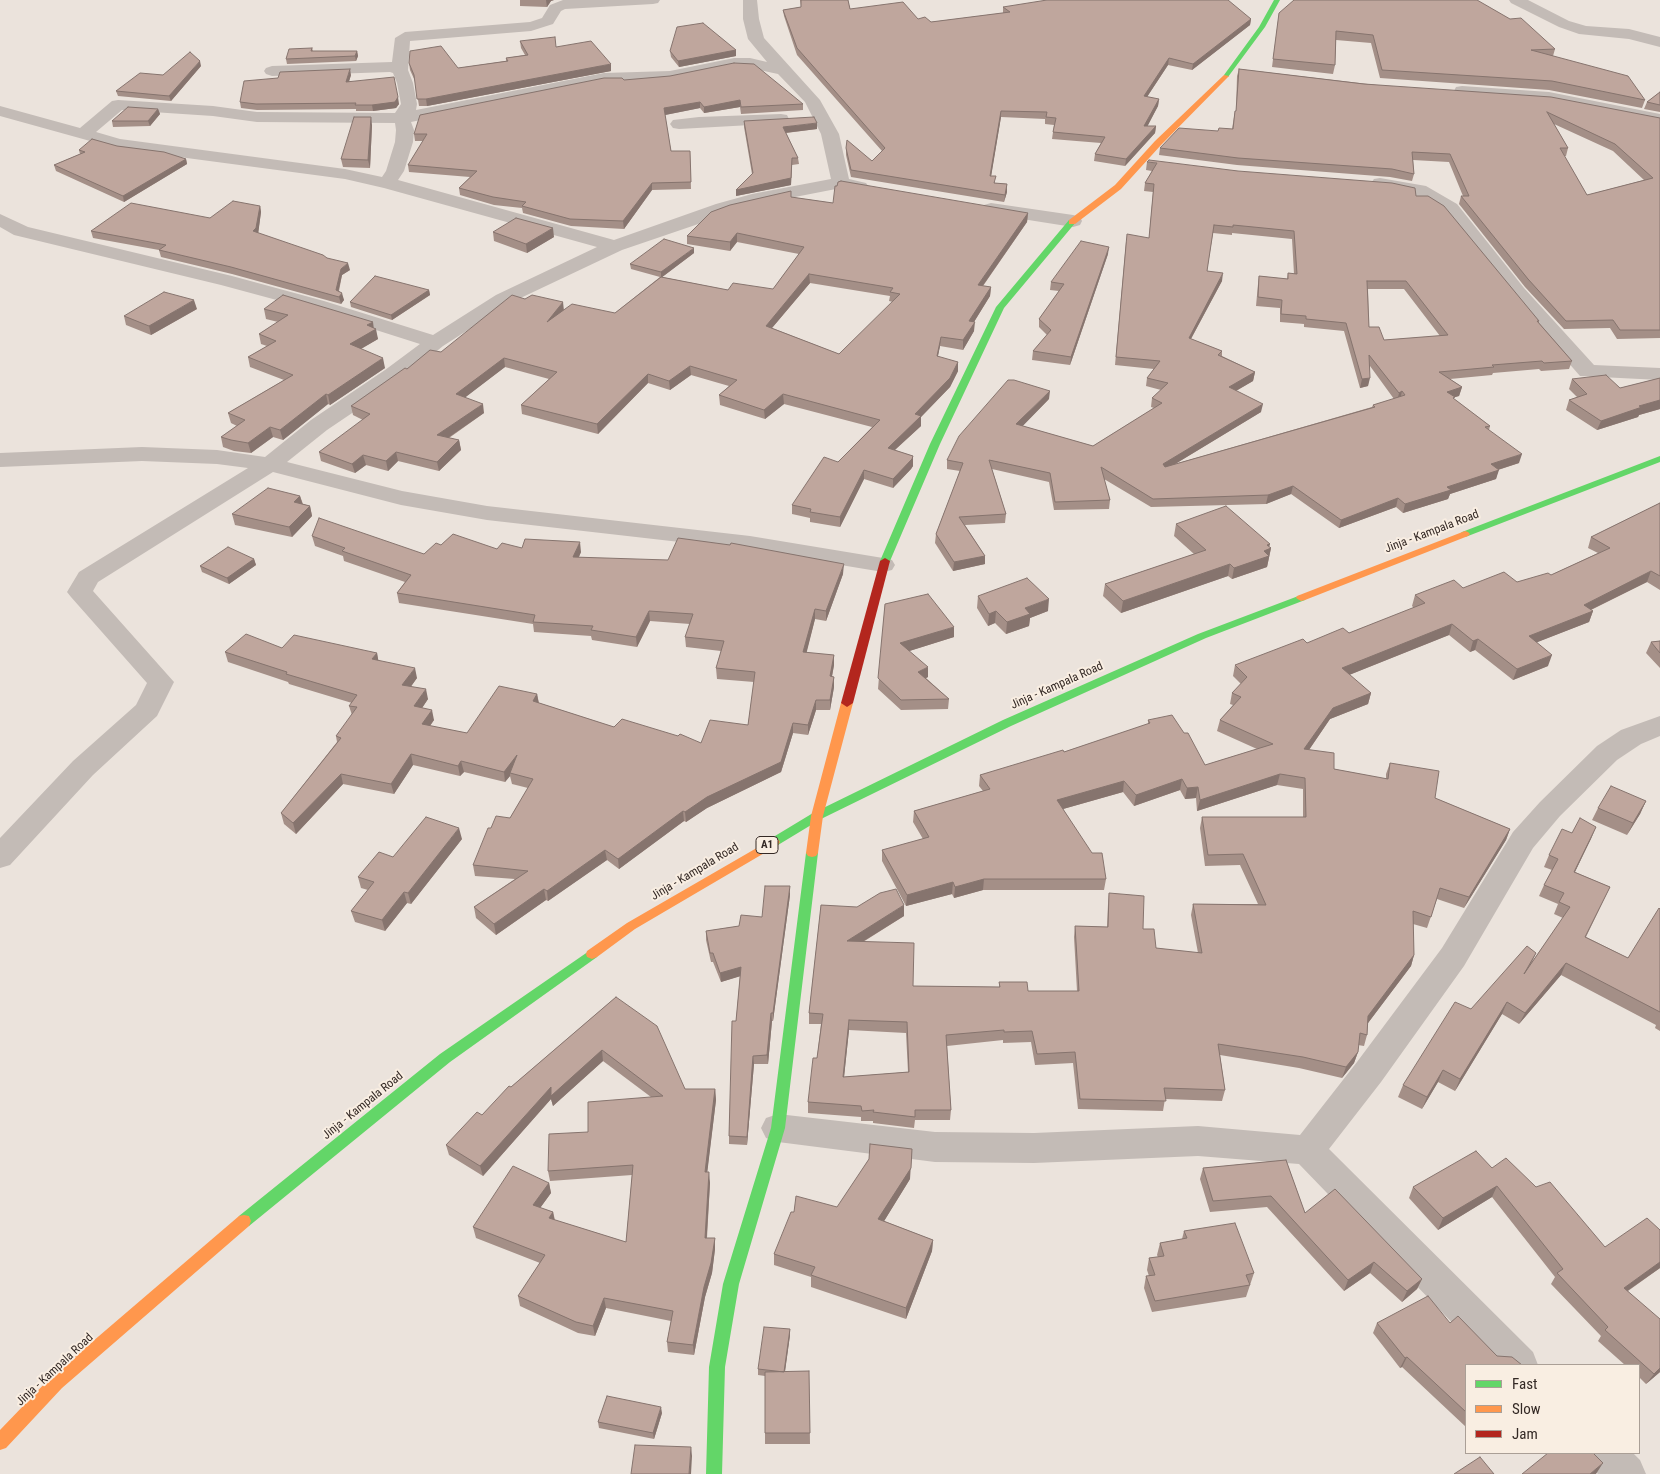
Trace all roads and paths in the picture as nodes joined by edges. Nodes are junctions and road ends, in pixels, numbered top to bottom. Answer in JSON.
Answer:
{"nodes":[{"id":1,"x":653,"y":0,"type":"edge"},
{"id":2,"x":747,"y":0,"type":"edge"},
{"id":3,"x":1276,"y":0,"type":"edge"},
{"id":4,"x":1516,"y":0,"type":"edge"},
{"id":5,"x":1660,"y":42,"type":"edge"},
{"id":6,"x":400,"y":70,"type":"junction"},
{"id":7,"x":782,"y":70,"type":"junction"},
{"id":8,"x":1232,"y":70,"type":"junction"},
{"id":9,"x":272,"y":71,"type":"dead end"},
{"id":10,"x":1250,"y":72,"type":"edge"},
{"id":11,"x":1449,"y":90,"type":"edge"},
{"id":12,"x":0,"y":111,"type":"edge"},
{"id":13,"x":808,"y":117,"type":"junction"},
{"id":14,"x":402,"y":119,"type":"junction"},
{"id":15,"x":1660,"y":119,"type":"edge"},
{"id":16,"x":679,"y":124,"type":"dead end"},
{"id":17,"x":82,"y":135,"type":"junction"},
{"id":18,"x":1361,"y":182,"type":"edge"},
{"id":19,"x":841,"y":183,"type":"junction"},
{"id":20,"x":388,"y":184,"type":"junction"},
{"id":21,"x":879,"y":190,"type":"edge"},
{"id":22,"x":975,"y":206,"type":"edge"},
{"id":23,"x":0,"y":220,"type":"edge"},
{"id":24,"x":1073,"y":221,"type":"junction"},
{"id":25,"x":615,"y":246,"type":"junction"},
{"id":26,"x":436,"y":342,"type":"junction"},
{"id":27,"x":1660,"y":374,"type":"edge"},
{"id":28,"x":1660,"y":459,"type":"edge"},
{"id":29,"x":0,"y":460,"type":"edge"},
{"id":30,"x":270,"y":464,"type":"junction"},
{"id":31,"x":883,"y":566,"type":"junction"},
{"id":32,"x":1660,"y":725,"type":"edge"},
{"id":33,"x":817,"y":816,"type":"junction"},
{"id":34,"x":0,"y":858,"type":"edge"},
{"id":35,"x":778,"y":1128,"type":"junction"},
{"id":36,"x":1308,"y":1150,"type":"junction"},
{"id":37,"x":1518,"y":1364,"type":"edge"},
{"id":38,"x":0,"y":1442,"type":"edge"},
{"id":39,"x":1606,"y":1454,"type":"edge"},
{"id":40,"x":714,"y":1474,"type":"edge"},
{"id":41,"x":1626,"y":1474,"type":"edge"}],
"edges":[{"from":1,"to":6,"type":"street"},
{"from":2,"to":7,"type":"street"},
{"from":3,"to":8,"type":"main road"},
{"from":4,"to":5,"type":"street"},
{"from":6,"to":9,"type":"street"},
{"from":6,"to":14,"type":"street"},
{"from":7,"to":13,"type":"street"},
{"from":7,"to":14,"type":"street"},
{"from":8,"to":10,"type":"street"},
{"from":8,"to":24,"type":"main road"},
{"from":11,"to":15,"type":"street"},
{"from":12,"to":17,"type":"street"},
{"from":13,"to":16,"type":"street"},
{"from":13,"to":19,"type":"street"},
{"from":14,"to":17,"type":"street"},
{"from":14,"to":20,"type":"street"},
{"from":17,"to":20,"type":"street"},
{"from":18,"to":27,"type":"street"},
{"from":19,"to":21,"type":"street"},
{"from":19,"to":25,"type":"street"},
{"from":20,"to":25,"type":"street"},
{"from":22,"to":24,"type":"street"},
{"from":23,"to":26,"type":"street"},
{"from":24,"to":31,"type":"main road"},
{"from":25,"to":26,"type":"street"},
{"from":26,"to":30,"type":"street"},
{"from":28,"to":33,"type":"main road","name":"Jinja - Kampala Road","number":"A1"},
{"from":29,"to":30,"type":"street"},
{"from":30,"to":31,"type":"street"},
{"from":30,"to":34,"type":"street"},
{"from":31,"to":33,"type":"main road"},
{"from":32,"to":36,"type":"street"},
{"from":33,"to":35,"type":"main road"},
{"from":33,"to":38,"type":"main road","name":"Jinja - Kampala Road","number":"A1"},
{"from":35,"to":36,"type":"street"},
{"from":35,"to":40,"type":"main road"},
{"from":36,"to":37,"type":"street"},
{"from":39,"to":41,"type":"street"}]}
